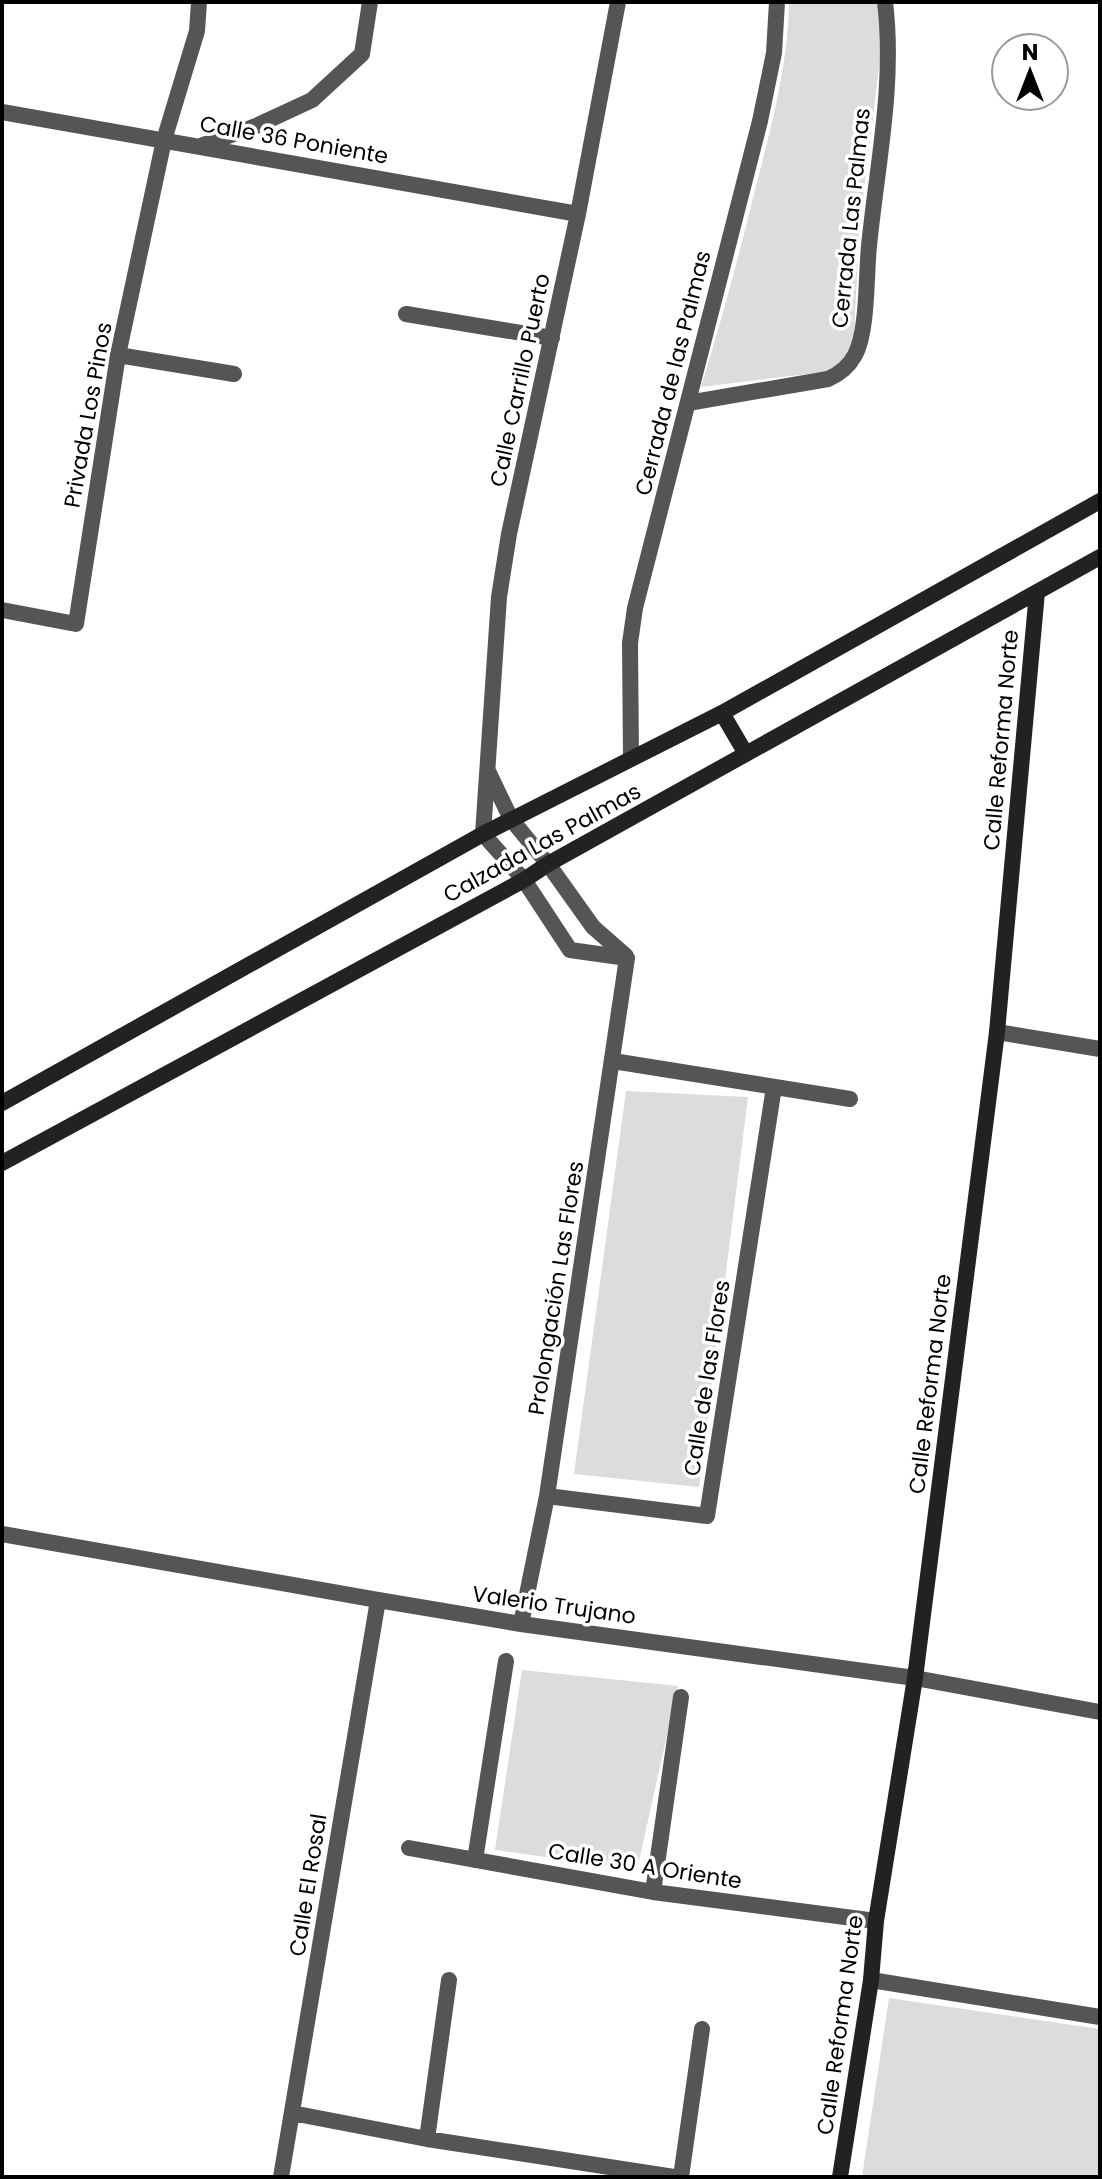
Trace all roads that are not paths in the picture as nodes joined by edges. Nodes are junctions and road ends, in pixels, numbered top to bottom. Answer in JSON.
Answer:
{"nodes":[{"id":1,"x":199,"y":2,"type":"edge"},
{"id":2,"x":370,"y":2,"type":"edge"},
{"id":3,"x":618,"y":2,"type":"edge"},
{"id":4,"x":777,"y":2,"type":"edge"},
{"id":5,"x":885,"y":2,"type":"edge"},
{"id":6,"x":2,"y":112,"type":"edge"},
{"id":7,"x":164,"y":140,"type":"junction"},
{"id":8,"x":199,"y":146,"type":"junction"},
{"id":9,"x":578,"y":214,"type":"junction"},
{"id":10,"x":406,"y":314,"type":"dead end"},
{"id":11,"x":552,"y":338,"type":"junction"},
{"id":12,"x":118,"y":355,"type":"junction"},
{"id":13,"x":234,"y":374,"type":"dead end"},
{"id":14,"x":688,"y":403,"type":"junction"},
{"id":15,"x":1100,"y":501,"type":"edge"},
{"id":16,"x":1100,"y":557,"type":"edge"},
{"id":17,"x":1037,"y":592,"type":"junction"},
{"id":18,"x":2,"y":610,"type":"edge"},
{"id":19,"x":722,"y":713,"type":"junction"},
{"id":20,"x":746,"y":754,"type":"junction"},
{"id":21,"x":631,"y":757,"type":"junction"},
{"id":22,"x":488,"y":770,"type":"junction"},
{"id":23,"x":511,"y":819,"type":"junction"},
{"id":24,"x":483,"y":834,"type":"junction"},
{"id":25,"x":548,"y":864,"type":"junction"},
{"id":26,"x":524,"y":880,"type":"junction"},
{"id":27,"x":627,"y":958,"type":"junction"},
{"id":28,"x":997,"y":1032,"type":"junction"},
{"id":29,"x":1100,"y":1049,"type":"edge"},
{"id":30,"x":613,"y":1061,"type":"junction"},
{"id":31,"x":774,"y":1087,"type":"junction"},
{"id":32,"x":850,"y":1099,"type":"dead end"},
{"id":33,"x":2,"y":1103,"type":"edge"},
{"id":34,"x":2,"y":1163,"type":"edge"},
{"id":35,"x":547,"y":1496,"type":"junction"},
{"id":36,"x":2,"y":1534,"type":"edge"},
{"id":37,"x":378,"y":1600,"type":"junction"},
{"id":38,"x":521,"y":1624,"type":"junction"},
{"id":39,"x":506,"y":1661,"type":"dead end"},
{"id":40,"x":915,"y":1678,"type":"junction"},
{"id":41,"x":681,"y":1697,"type":"dead end"},
{"id":42,"x":1100,"y":1712,"type":"edge"},
{"id":43,"x":409,"y":1848,"type":"dead end"},
{"id":44,"x":475,"y":1860,"type":"junction"},
{"id":45,"x":653,"y":1892,"type":"junction"},
{"id":46,"x":876,"y":1921,"type":"junction"},
{"id":47,"x":449,"y":1980,"type":"dead end"},
{"id":48,"x":871,"y":1980,"type":"junction"},
{"id":49,"x":1100,"y":2017,"type":"edge"},
{"id":50,"x":702,"y":2029,"type":"dead end"},
{"id":51,"x":292,"y":2113,"type":"junction"},
{"id":52,"x":427,"y":2139,"type":"junction"},
{"id":53,"x":281,"y":2177,"type":"edge"},
{"id":54,"x":674,"y":2177,"type":"edge"},
{"id":55,"x":681,"y":2177,"type":"edge"},
{"id":56,"x":840,"y":2177,"type":"edge"}],
"edges":[{"from":1,"to":7,"type":"street","name":"Privada Los Pinos"},
{"from":2,"to":8,"type":"street"},
{"from":3,"to":9,"type":"street","name":"Calle Carrillo Puerto"},
{"from":4,"to":14,"type":"street","name":"Cerrada de las Palmas"},
{"from":5,"to":14,"type":"street","name":"Cerrada Las Palmas"},
{"from":6,"to":7,"type":"street","name":"Calle 36 Poniente"},
{"from":7,"to":8,"type":"street","name":"Calle 36 Poniente"},
{"from":7,"to":12,"type":"street","name":"Privada Los Pinos"},
{"from":8,"to":9,"type":"street","name":"Calle 36 Poniente"},
{"from":9,"to":11,"type":"street","name":"Calle Carrillo Puerto"},
{"from":10,"to":11,"type":"street"},
{"from":11,"to":22,"type":"street","name":"Calle Carrillo Puerto"},
{"from":12,"to":13,"type":"street"},
{"from":12,"to":18,"type":"street","name":"Privada Los Pinos"},
{"from":14,"to":21,"type":"street","name":"Cerrada de las Palmas"},
{"from":15,"to":19,"type":"main road","name":"Calzada Las Palmas"},
{"from":16,"to":17,"type":"main road","name":"Calzada Las Palmas"},
{"from":17,"to":20,"type":"main road","name":"Calzada Las Palmas"},
{"from":17,"to":28,"type":"main road","name":"Calle Reforma Norte"},
{"from":19,"to":20,"type":"main road"},
{"from":19,"to":21,"type":"main road","name":"Calzada Las Palmas"},
{"from":20,"to":25,"type":"main road","name":"Calzada Las Palmas"},
{"from":21,"to":23,"type":"main road","name":"Calzada Las Palmas"},
{"from":22,"to":23,"type":"street","name":"Calle Carrillo Puerto"},
{"from":22,"to":24,"type":"street","name":"Calle Carrillo Puerto"},
{"from":23,"to":24,"type":"main road","name":"Calzada Las Palmas"},
{"from":23,"to":25,"type":"street"},
{"from":24,"to":26,"type":"street"},
{"from":24,"to":33,"type":"main road","name":"Calzada Las Palmas"},
{"from":25,"to":26,"type":"main road","name":"Calzada Las Palmas"},
{"from":25,"to":27,"type":"street"},
{"from":26,"to":27,"type":"street"},
{"from":26,"to":34,"type":"main road","name":"Calzada Las Palmas"},
{"from":27,"to":30,"type":"street","name":"Prolongación Las Flores"},
{"from":28,"to":29,"type":"street"},
{"from":28,"to":40,"type":"main road","name":"Calle Reforma Norte"},
{"from":30,"to":31,"type":"street"},
{"from":30,"to":35,"type":"street","name":"Prolongación Las Flores"},
{"from":31,"to":32,"type":"street"},
{"from":31,"to":35,"type":"street","name":"Calle de las Flores"},
{"from":35,"to":38,"type":"street","name":"Prolongación Las Flores"},
{"from":36,"to":37,"type":"street","name":"Valerio Trujano"},
{"from":37,"to":38,"type":"street","name":"Valerio Trujano"},
{"from":37,"to":51,"type":"street","name":"Calle El Rosal"},
{"from":38,"to":40,"type":"street","name":"Valerio Trujano"},
{"from":39,"to":44,"type":"street"},
{"from":40,"to":42,"type":"street","name":"Valerio Trujano"},
{"from":40,"to":46,"type":"main road","name":"Calle Reforma Norte"},
{"from":41,"to":45,"type":"street"},
{"from":43,"to":44,"type":"street","name":"Calle 30 A Oriente"},
{"from":44,"to":45,"type":"street","name":"Calle 30 A Oriente"},
{"from":45,"to":46,"type":"street","name":"Calle 30 A Oriente"},
{"from":46,"to":48,"type":"main road","name":"Calle Reforma Norte"},
{"from":47,"to":52,"type":"street"},
{"from":48,"to":49,"type":"street"},
{"from":48,"to":56,"type":"main road","name":"Calle Reforma Norte"},
{"from":50,"to":55,"type":"street"},
{"from":51,"to":52,"type":"street"},
{"from":51,"to":53,"type":"street","name":"Calle El Rosal"},
{"from":52,"to":54,"type":"street"}]}
